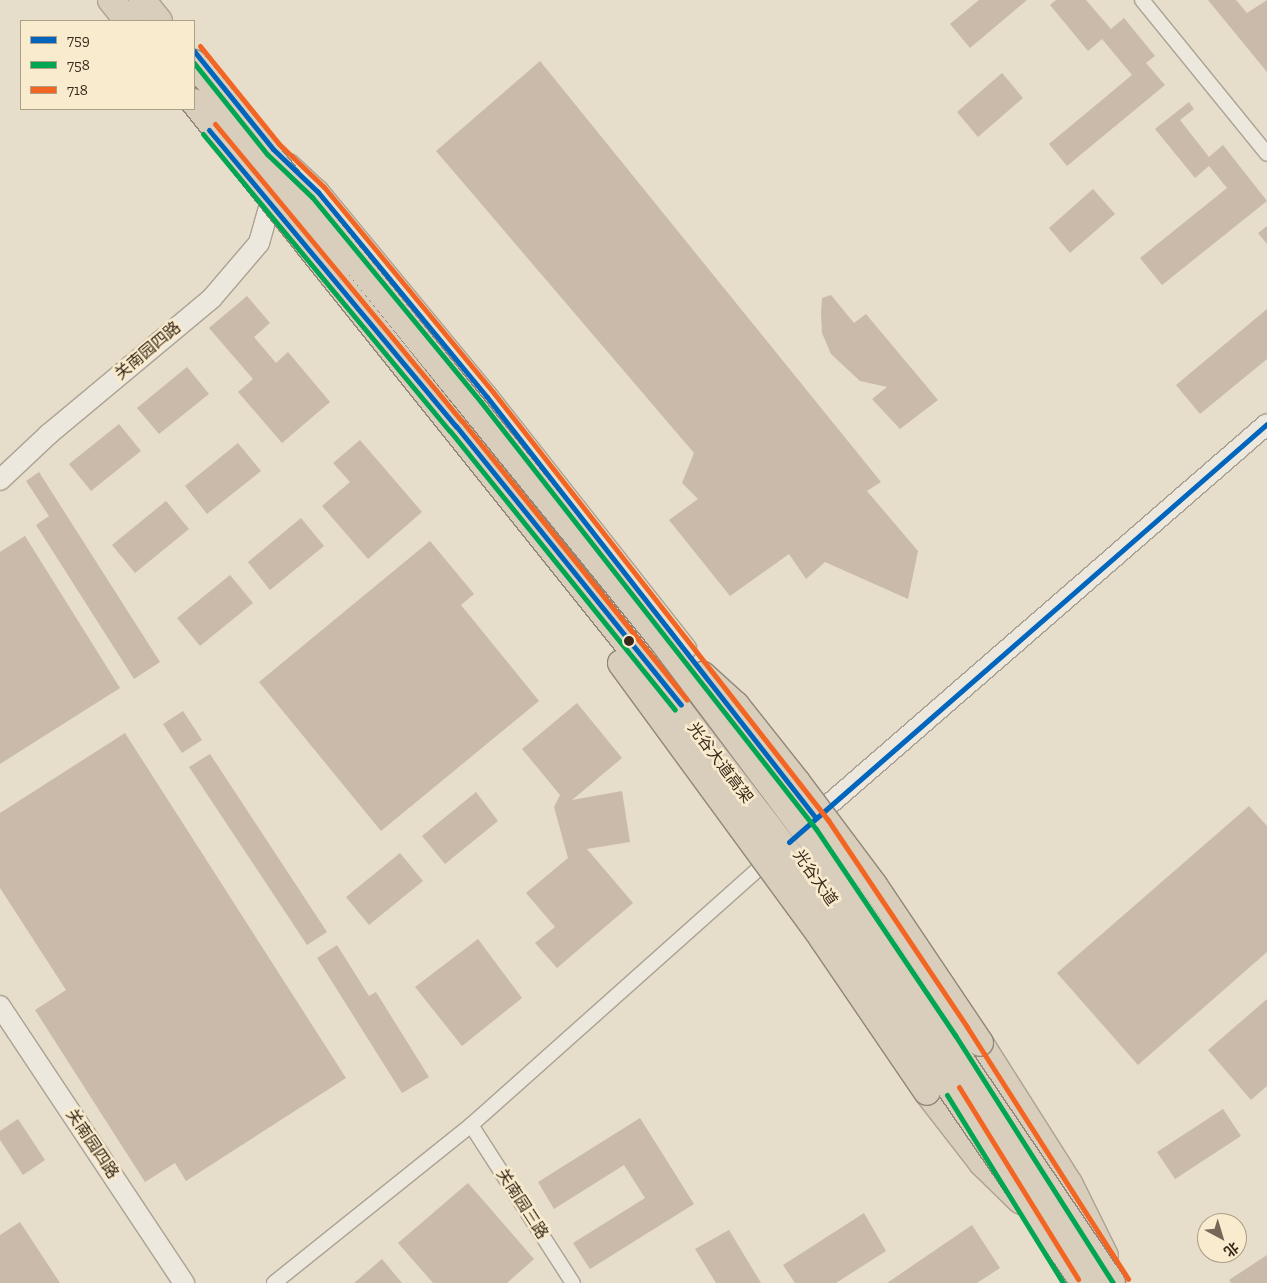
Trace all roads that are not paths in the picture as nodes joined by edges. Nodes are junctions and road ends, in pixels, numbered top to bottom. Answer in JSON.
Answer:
{"nodes":[{"id":1,"x":103,"y":0,"type":"edge"},
{"id":2,"x":111,"y":0,"type":"edge"},
{"id":3,"x":142,"y":0,"type":"edge"},
{"id":4,"x":152,"y":0,"type":"edge"},
{"id":5,"x":1142,"y":0,"type":"edge"},
{"id":6,"x":119,"y":20,"type":"edge"},
{"id":7,"x":127,"y":20,"type":"edge"},
{"id":8,"x":158,"y":20,"type":"edge"},
{"id":9,"x":169,"y":20,"type":"edge"},
{"id":10,"x":195,"y":52,"type":"edge"},
{"id":11,"x":195,"y":64,"type":"edge"},
{"id":12,"x":195,"y":103,"type":"edge"},
{"id":13,"x":193,"y":110,"type":"edge"},
{"id":14,"x":1267,"y":154,"type":"edge"},
{"id":15,"x":270,"y":204,"type":"junction"},
{"id":16,"x":1267,"y":424,"type":"edge"},
{"id":17,"x":1267,"y":436,"type":"edge"},
{"id":18,"x":0,"y":480,"type":"edge"},
{"id":19,"x":564,"y":565,"type":"junction"},
{"id":20,"x":656,"y":632,"type":"junction"},
{"id":21,"x":818,"y":821,"type":"junction"},
{"id":22,"x":789,"y":842,"type":"junction"},
{"id":23,"x":0,"y":1006,"type":"edge"},
{"id":24,"x":471,"y":1125,"type":"junction"},
{"id":25,"x":1024,"y":1205,"type":"junction"},
{"id":26,"x":1105,"y":1256,"type":"junction"},
{"id":27,"x":184,"y":1283,"type":"edge"},
{"id":28,"x":274,"y":1283,"type":"edge"},
{"id":29,"x":573,"y":1283,"type":"edge"},
{"id":30,"x":1072,"y":1283,"type":"edge"},
{"id":31,"x":1084,"y":1283,"type":"edge"},
{"id":32,"x":1112,"y":1283,"type":"edge"},
{"id":33,"x":1122,"y":1283,"type":"edge"}],
"edges":[{"from":1,"to":6,"type":"main road"},
{"from":2,"to":7,"type":"highway"},
{"from":3,"to":8,"type":"highway"},
{"from":4,"to":9,"type":"main road"},
{"from":5,"to":14,"type":"street"},
{"from":10,"to":21,"type":"main road"},
{"from":11,"to":20,"type":"highway","name":"光谷大道高架","bridge":true},
{"from":12,"to":19,"type":"highway","name":"光谷大道高架","bridge":true},
{"from":13,"to":15,"type":"main road","name":"光谷大道"},
{"from":15,"to":18,"type":"main road","name":"关南园四路"},
{"from":15,"to":22,"type":"main road","name":"光谷大道"},
{"from":16,"to":21,"type":"main road"},
{"from":17,"to":21,"type":"main road"},
{"from":19,"to":25,"type":"highway","bridge":true},
{"from":19,"to":31,"type":"highway","name":"光谷大道高架","bridge":true},
{"from":20,"to":26,"type":"highway","bridge":true},
{"from":20,"to":32,"type":"highway","name":"光谷大道高架","bridge":true},
{"from":21,"to":22,"type":"main road"},
{"from":21,"to":26,"type":"main road"},
{"from":22,"to":24,"type":"street"},
{"from":22,"to":25,"type":"main road","name":"光谷大道"},
{"from":23,"to":27,"type":"main road","name":"关南园四路"},
{"from":24,"to":28,"type":"street"},
{"from":24,"to":29,"type":"street","name":"关南园三路"},
{"from":25,"to":30,"type":"main road","name":"光谷大道"},
{"from":26,"to":33,"type":"main road"}]}
